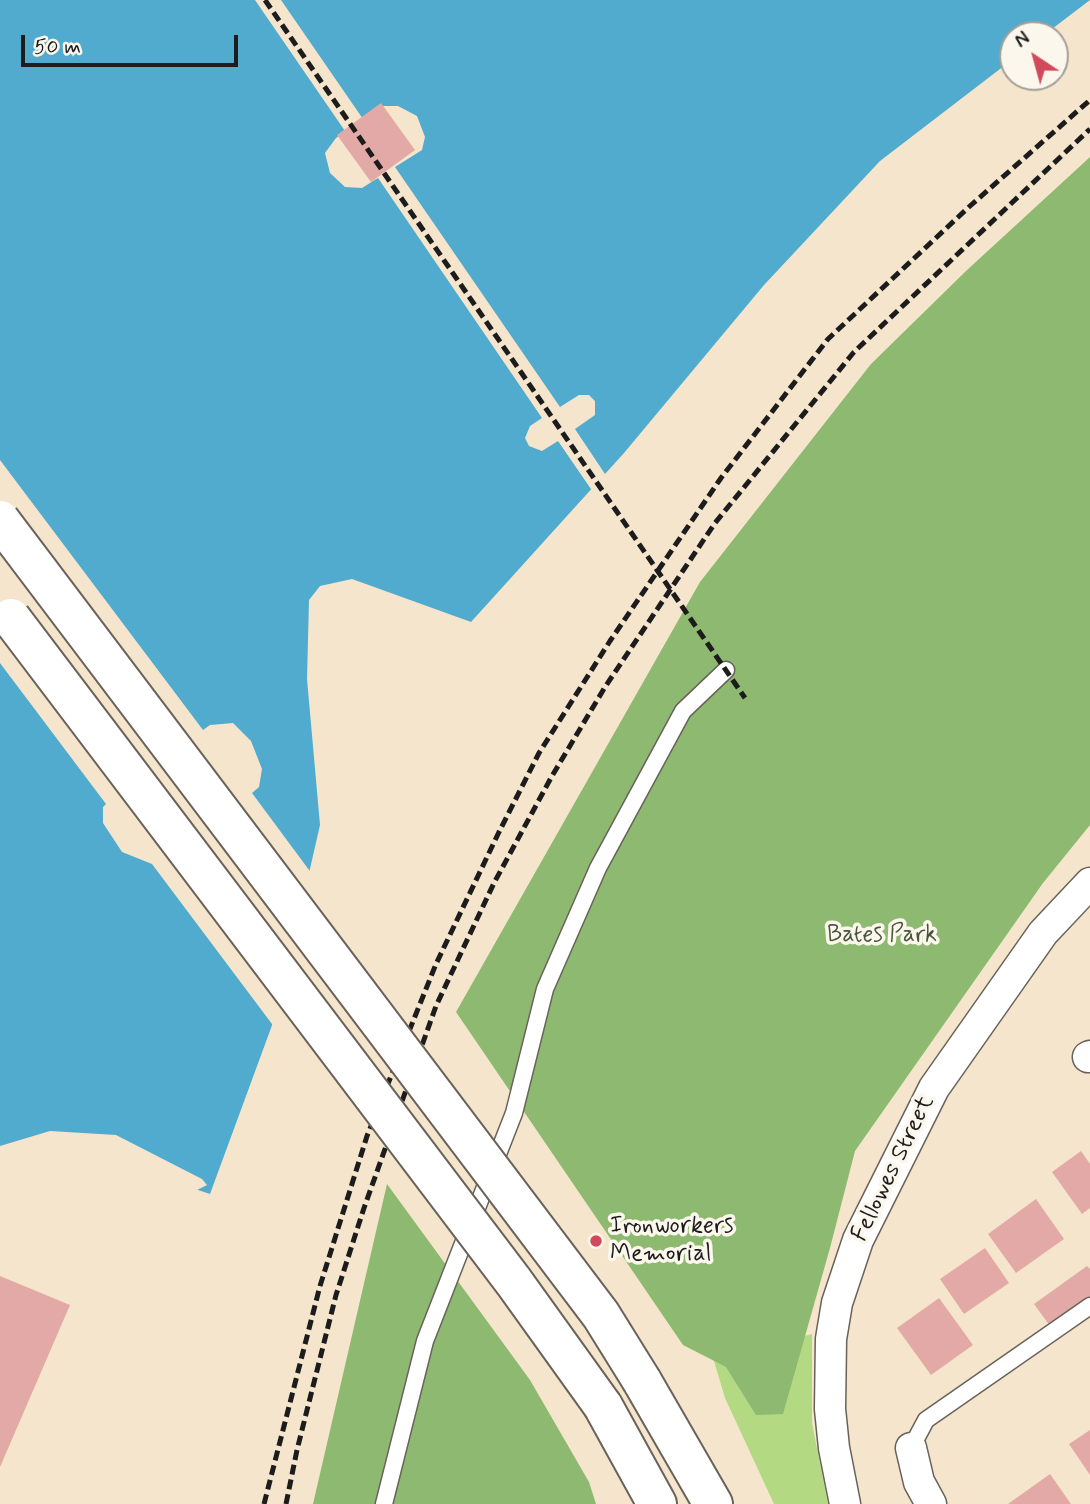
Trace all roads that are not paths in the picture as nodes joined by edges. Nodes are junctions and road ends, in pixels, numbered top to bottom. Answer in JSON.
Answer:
{"nodes":[{"id":1,"x":0,"y":520,"type":"edge"},
{"id":2,"x":0,"y":603,"type":"edge"},
{"id":3,"x":726,"y":670,"type":"dead end"},
{"id":4,"x":1090,"y":883,"type":"edge"},
{"id":5,"x":1090,"y":1306,"type":"edge"},
{"id":6,"x":911,"y":1448,"type":"joint"},
{"id":7,"x":384,"y":1504,"type":"edge"},
{"id":8,"x":657,"y":1504,"type":"edge"},
{"id":9,"x":713,"y":1504,"type":"edge"},
{"id":10,"x":845,"y":1504,"type":"edge"},
{"id":11,"x":932,"y":1504,"type":"edge"}],
"edges":[{"from":1,"to":9,"type":"highway","bridge":true},
{"from":2,"to":8,"type":"highway","bridge":true},
{"from":3,"to":7,"type":"lane"},
{"from":4,"to":10,"type":"street","name":"Fellowes Street"},
{"from":5,"to":6,"type":"lane"},
{"from":6,"to":11,"type":"street"}]}
